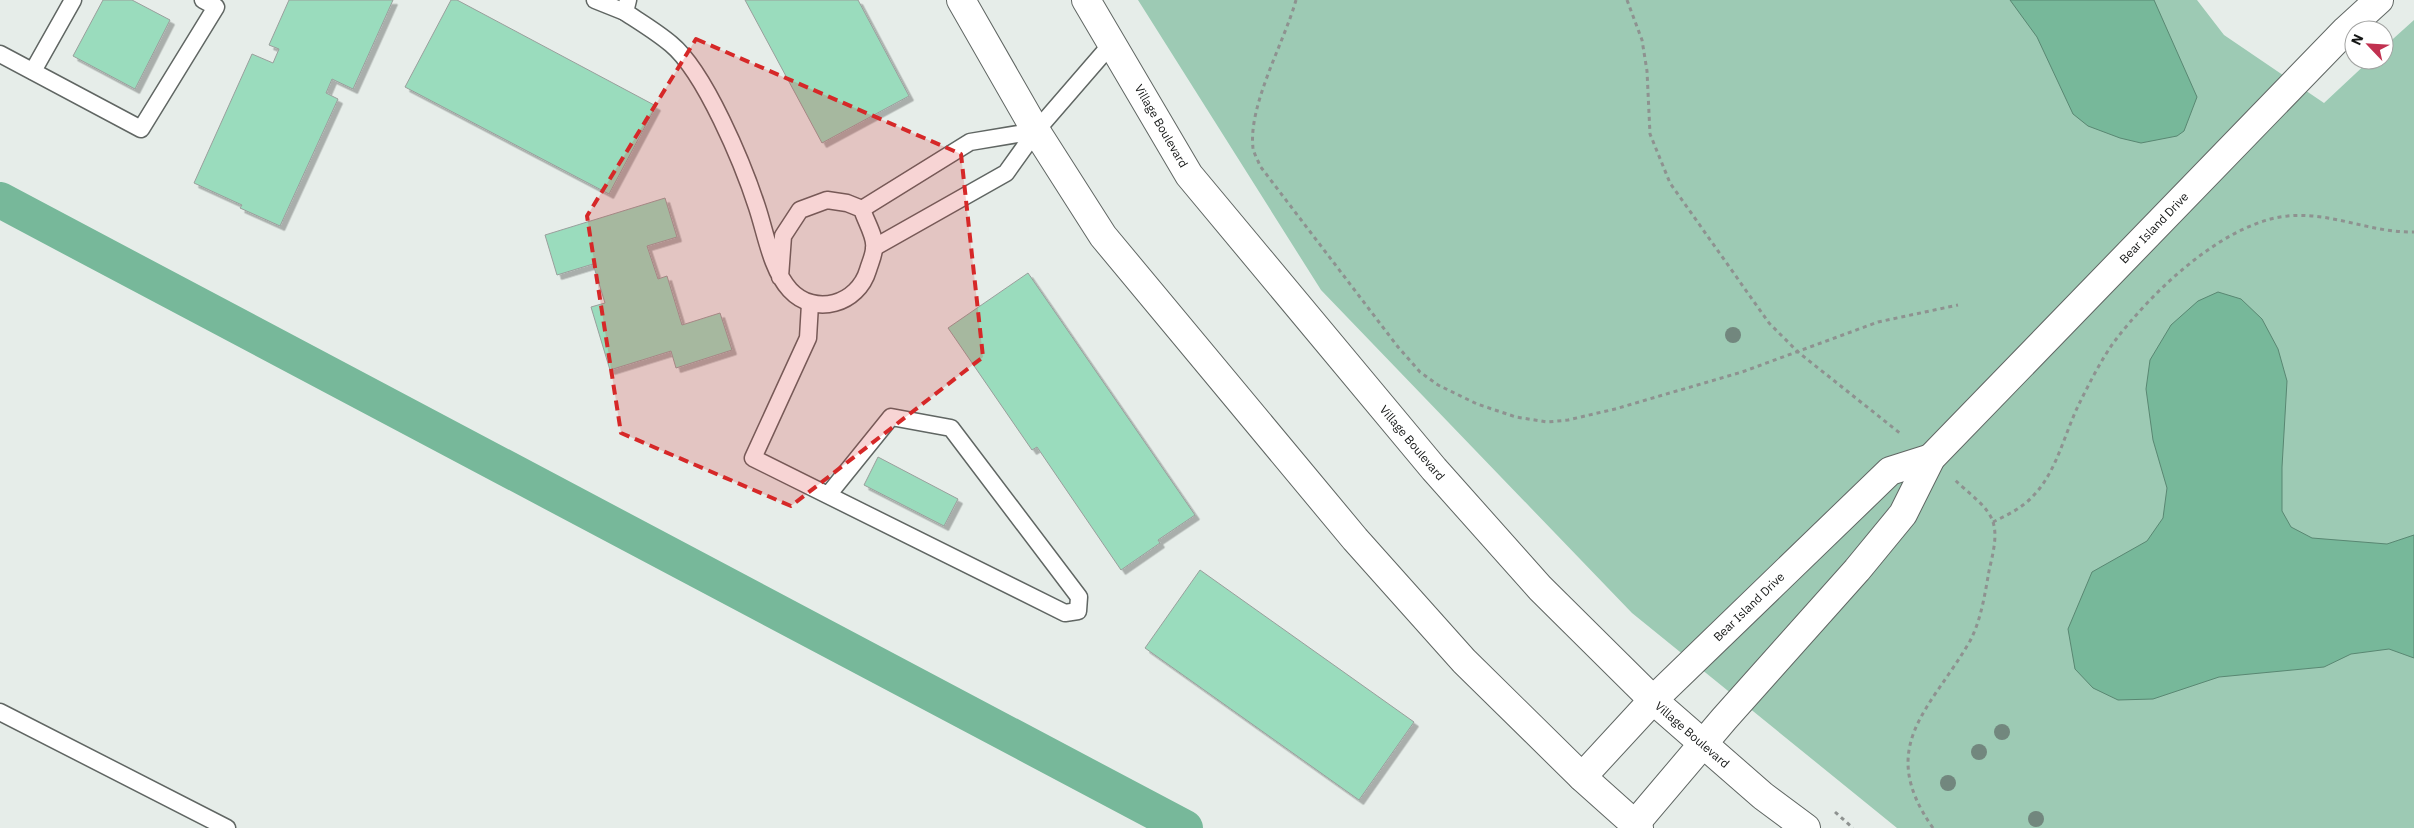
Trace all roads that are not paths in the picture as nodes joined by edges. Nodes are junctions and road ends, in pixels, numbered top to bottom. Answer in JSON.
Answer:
{"nodes":[{"id":1,"x":73,"y":0,"type":"edge"},
{"id":2,"x":203,"y":0,"type":"edge"},
{"id":3,"x":595,"y":0,"type":"edge"},
{"id":4,"x":961,"y":0,"type":"edge"},
{"id":5,"x":1086,"y":0,"type":"edge"},
{"id":6,"x":2379,"y":0,"type":"edge"},
{"id":7,"x":626,"y":6,"type":"edge"},
{"id":8,"x":1113,"y":42,"type":"junction"},
{"id":9,"x":0,"y":54,"type":"edge"},
{"id":10,"x":33,"y":71,"type":"junction"},
{"id":11,"x":1036,"y":131,"type":"junction"},
{"id":12,"x":862,"y":209,"type":"junction"},
{"id":13,"x":875,"y":247,"type":"junction"},
{"id":14,"x":780,"y":277,"type":"junction"},
{"id":15,"x":810,"y":304,"type":"junction"},
{"id":16,"x":1931,"y":458,"type":"junction"},
{"id":17,"x":828,"y":495,"type":"junction"},
{"id":18,"x":1653,"y":700,"type":"junction"},
{"id":19,"x":0,"y":712,"type":"edge"},
{"id":20,"x":1703,"y":744,"type":"junction"},
{"id":21,"x":1582,"y":778,"type":"junction"},
{"id":22,"x":1637,"y":826,"type":"edge"},
{"id":23,"x":227,"y":828,"type":"edge"},
{"id":24,"x":1806,"y":828,"type":"edge"}],
"edges":[{"from":1,"to":10,"type":"lane"},
{"from":2,"to":10,"type":"lane"},
{"from":3,"to":7,"type":"lane"},
{"from":4,"to":11,"type":"street"},
{"from":5,"to":8,"type":"street","name":"Village Boulevard"},
{"from":6,"to":16,"type":"street","name":"Bear Island Drive"},
{"from":7,"to":14,"type":"lane"},
{"from":8,"to":11,"type":"lane"},
{"from":8,"to":18,"type":"street","name":"Village Boulevard"},
{"from":9,"to":10,"type":"lane"},
{"from":11,"to":12,"type":"lane"},
{"from":11,"to":13,"type":"lane"},
{"from":11,"to":21,"type":"street"},
{"from":12,"to":13,"type":"lane"},
{"from":12,"to":14,"type":"lane"},
{"from":13,"to":15,"type":"lane"},
{"from":14,"to":15,"type":"lane"},
{"from":15,"to":17,"type":"lane"},
{"from":16,"to":18,"type":"street","name":"Bear Island Drive"},
{"from":16,"to":20,"type":"street","name":"Bear Island Drive"},
{"from":17,"to":17,"type":"lane"},
{"from":18,"to":20,"type":"street","name":"Village Boulevard"},
{"from":18,"to":21,"type":"street","name":"Bear Island Drive"},
{"from":19,"to":23,"type":"lane"},
{"from":20,"to":22,"type":"street","name":"Bear Island Drive"},
{"from":20,"to":24,"type":"street","name":"Village Boulevard"},
{"from":21,"to":22,"type":"street"}]}
